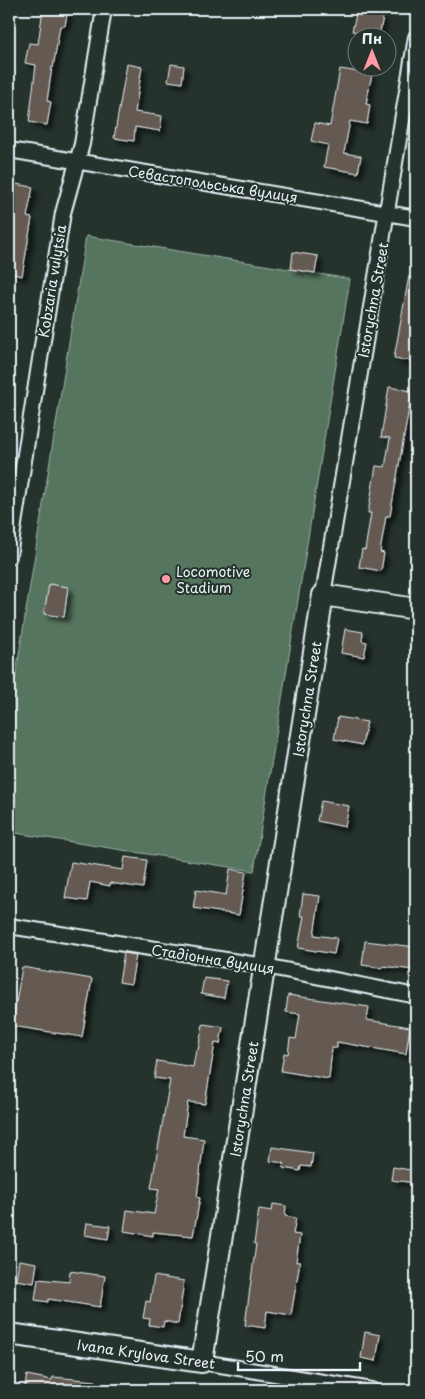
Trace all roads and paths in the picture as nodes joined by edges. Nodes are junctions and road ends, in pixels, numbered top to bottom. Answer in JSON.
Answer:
{"nodes":[{"id":1,"x":104,"y":9,"type":"edge"},
{"id":2,"x":416,"y":37,"type":"edge"},
{"id":3,"x":9,"y":150,"type":"edge"},
{"id":4,"x":78,"y":161,"type":"junction"},
{"id":5,"x":387,"y":213,"type":"junction"},
{"id":6,"x":416,"y":218,"type":"edge"},
{"id":7,"x":9,"y":547,"type":"edge"},
{"id":8,"x":323,"y":594,"type":"junction"},
{"id":9,"x":416,"y":609,"type":"edge"},
{"id":10,"x":9,"y":926,"type":"edge"},
{"id":11,"x":265,"y":966,"type":"junction"},
{"id":12,"x":416,"y":996,"type":"edge"},
{"id":13,"x":9,"y":1334,"type":"edge"},
{"id":14,"x":202,"y":1362,"type":"junction"},
{"id":15,"x":372,"y":1390,"type":"edge"}],
"edges":[{"from":1,"to":4,"type":"street","name":"Kobzaria vulytsia"},
{"from":2,"to":5,"type":"street","name":"Istorychna Street"},
{"from":3,"to":4,"type":"street","name":"Севастопольська вулиця"},
{"from":4,"to":5,"type":"street","name":"Севастопольська вулиця"},
{"from":4,"to":7,"type":"street","name":"Kobzaria vulytsia"},
{"from":5,"to":6,"type":"street","name":"Севастопольська вулиця"},
{"from":5,"to":8,"type":"street","name":"Istorychna Street"},
{"from":8,"to":9,"type":"street"},
{"from":8,"to":11,"type":"street","name":"Istorychna Street"},
{"from":10,"to":11,"type":"street","name":"Стадіонна вулиця"},
{"from":11,"to":12,"type":"street","name":"Стадіонна вулиця"},
{"from":11,"to":14,"type":"street","name":"Istorychna Street"},
{"from":13,"to":14,"type":"street","name":"Ivana Krylova Street"},
{"from":14,"to":15,"type":"street","name":"Ivana Krylova Street"}]}
